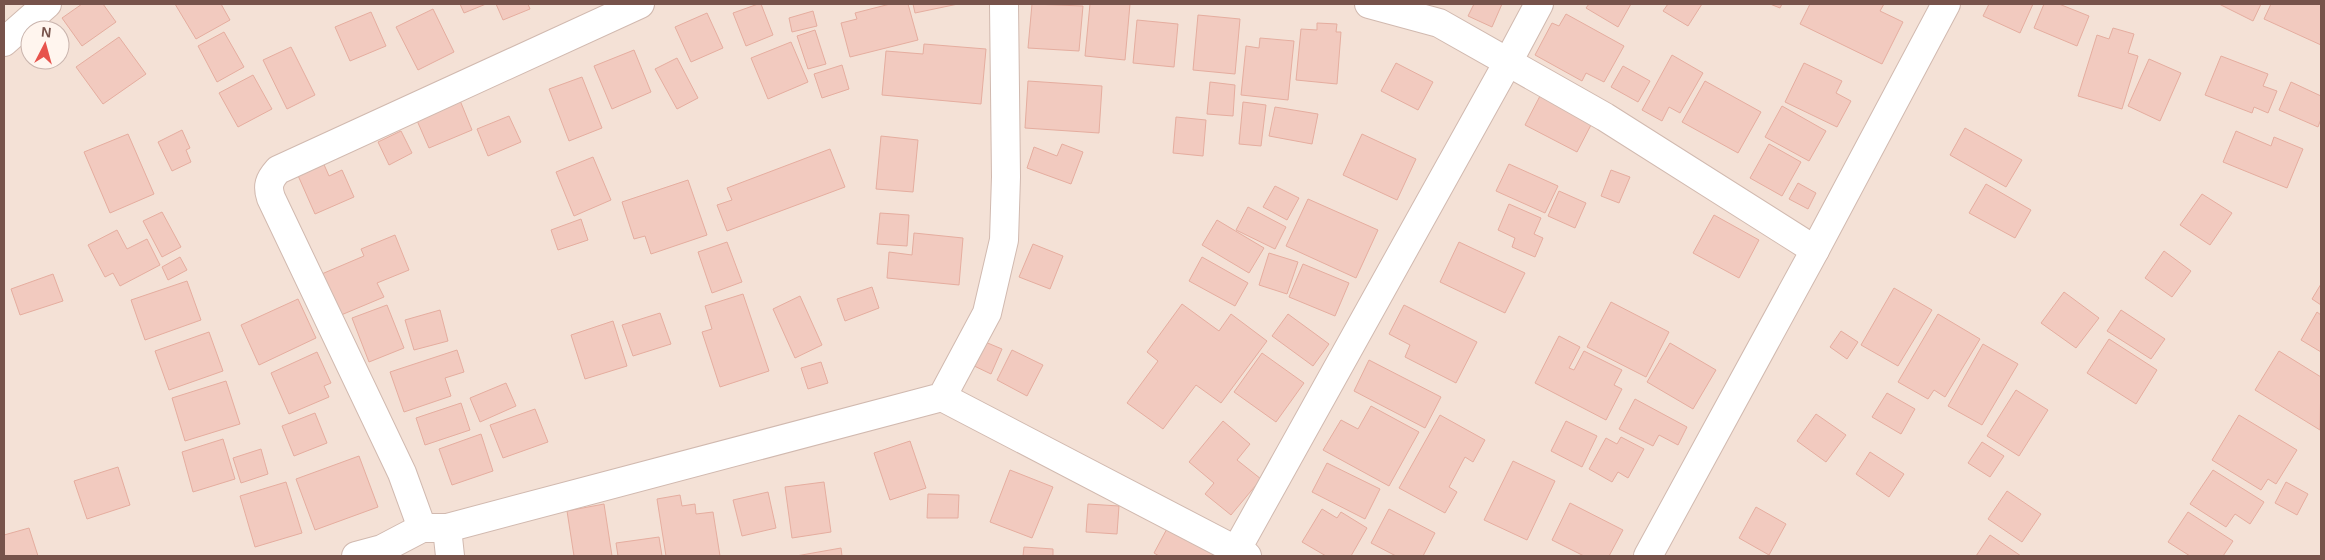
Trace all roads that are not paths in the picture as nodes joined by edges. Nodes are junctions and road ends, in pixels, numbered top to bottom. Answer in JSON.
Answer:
{"nodes":[{"id":1,"x":47,"y":4,"type":"edge"},
{"id":2,"x":640,"y":4,"type":"edge"},
{"id":3,"x":1004,"y":4,"type":"edge"},
{"id":4,"x":1370,"y":4,"type":"edge"},
{"id":5,"x":1539,"y":4,"type":"edge"},
{"id":6,"x":1946,"y":4,"type":"edge"},
{"id":7,"x":4,"y":42,"type":"edge"},
{"id":8,"x":1508,"y":62,"type":"junction"},
{"id":9,"x":1815,"y":250,"type":"junction"},
{"id":10,"x":942,"y":397,"type":"junction"},
{"id":11,"x":434,"y":528,"type":"junction"},
{"id":12,"x":1238,"y":554,"type":"edge"},
{"id":13,"x":356,"y":556,"type":"edge"},
{"id":14,"x":450,"y":556,"type":"edge"},
{"id":15,"x":1648,"y":556,"type":"edge"}],
"edges":[{"from":1,"to":7,"type":"street"},
{"from":2,"to":11,"type":"street"},
{"from":3,"to":10,"type":"street"},
{"from":4,"to":8,"type":"street"},
{"from":5,"to":8,"type":"street"},
{"from":6,"to":9,"type":"street"},
{"from":8,"to":9,"type":"street"},
{"from":8,"to":12,"type":"street"},
{"from":9,"to":15,"type":"street"},
{"from":10,"to":11,"type":"street"},
{"from":10,"to":12,"type":"street"},
{"from":11,"to":13,"type":"street"},
{"from":11,"to":14,"type":"street"}]}
